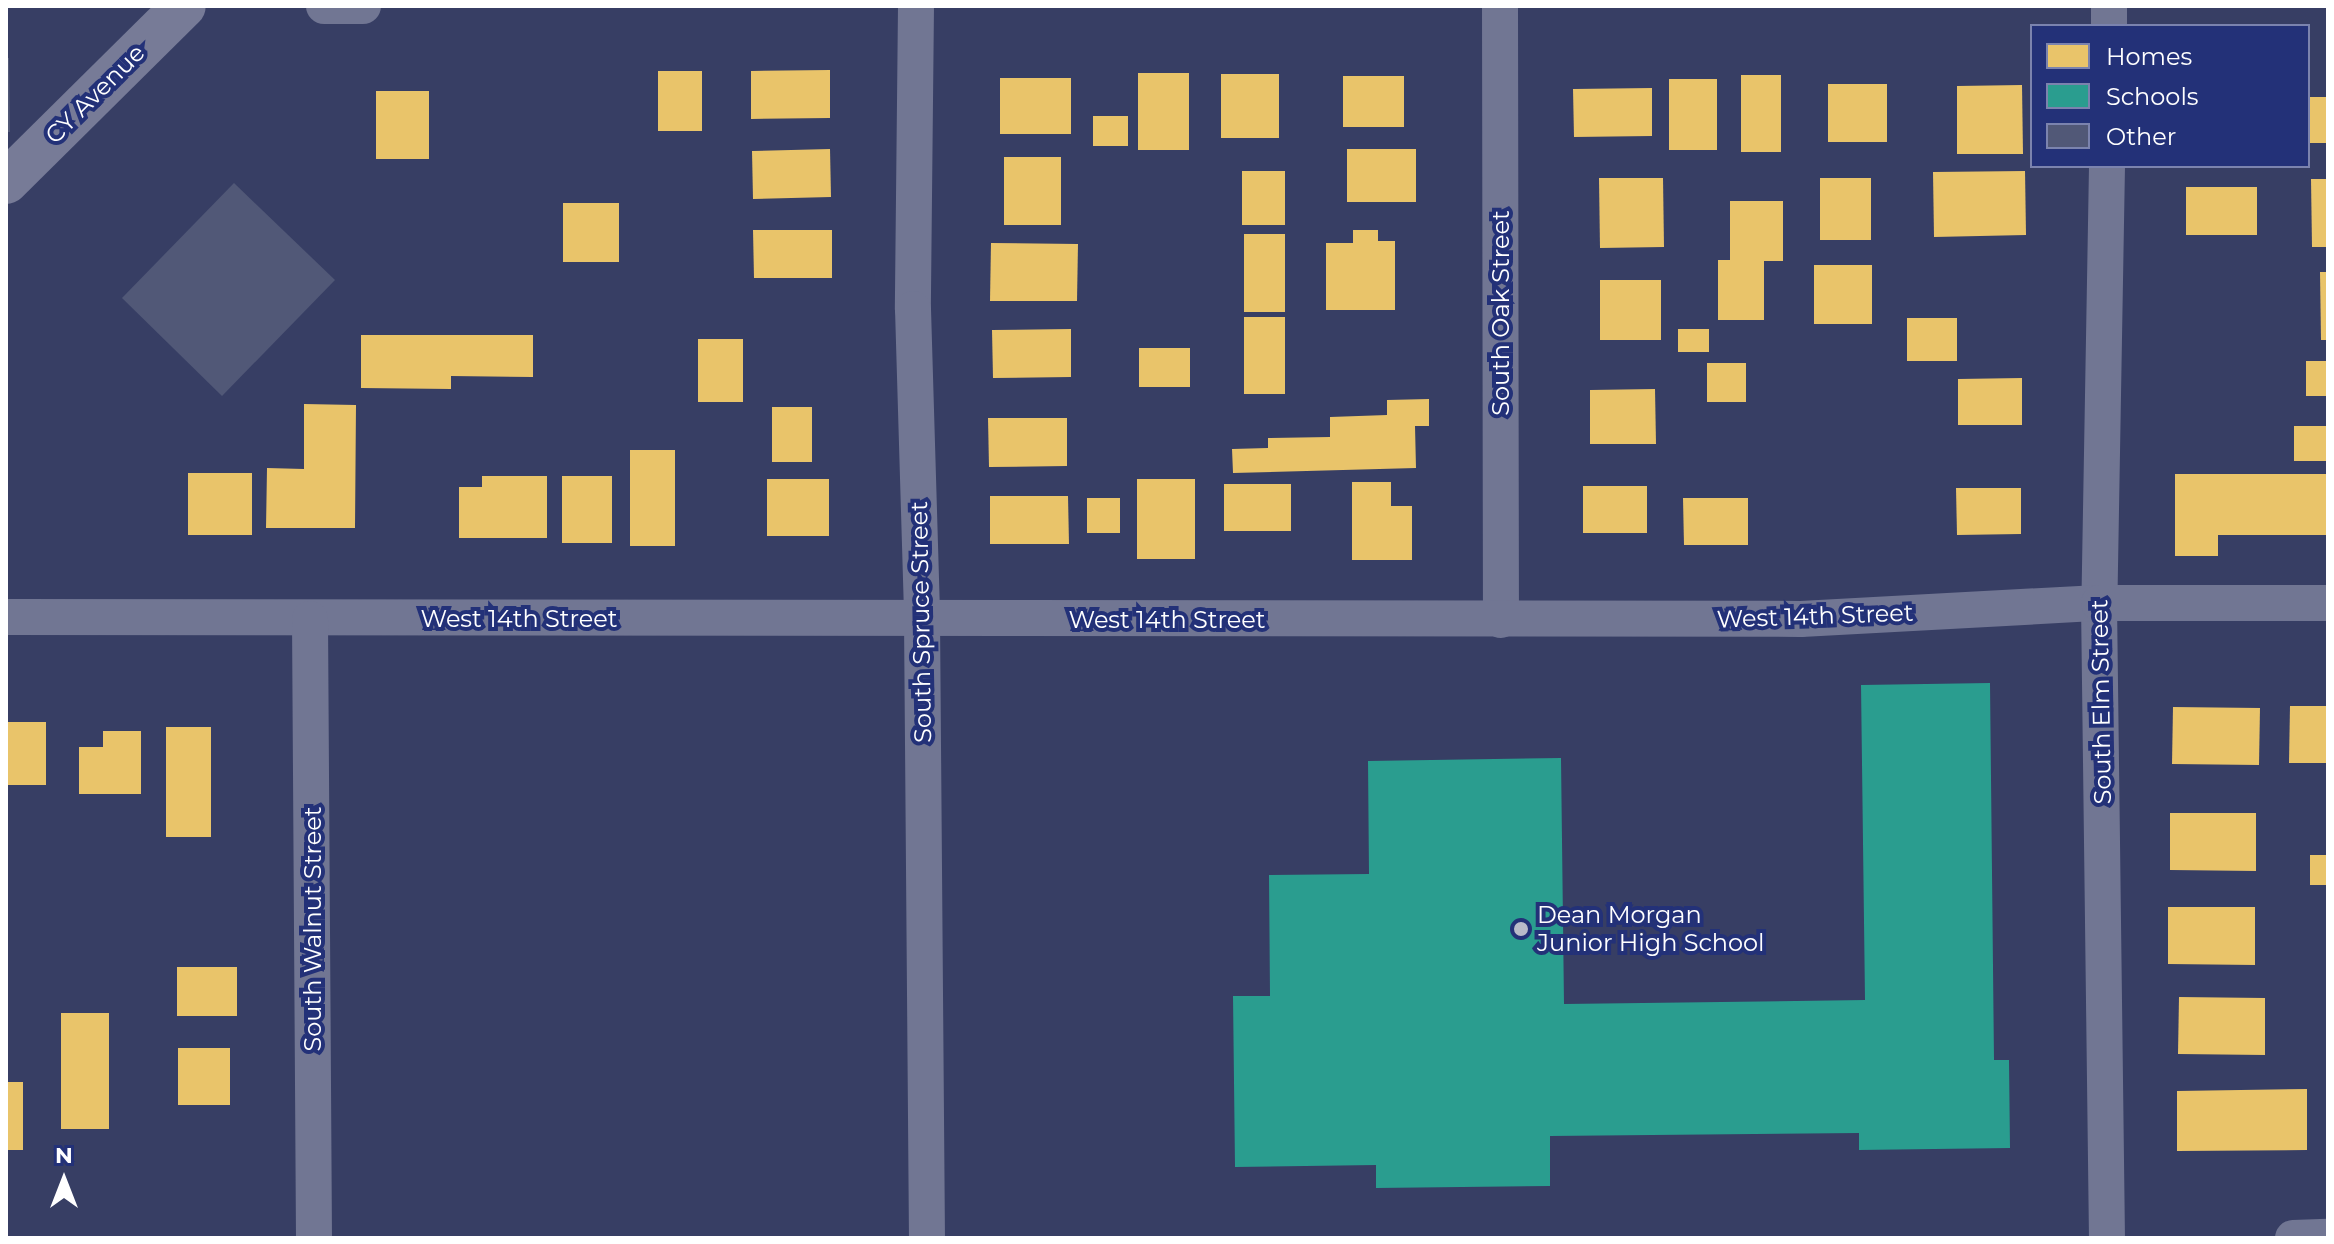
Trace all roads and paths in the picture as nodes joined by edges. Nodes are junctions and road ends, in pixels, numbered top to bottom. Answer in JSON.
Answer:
{"nodes":[{"id":1,"x":184,"y":6,"type":"edge"},
{"id":2,"x":324,"y":6,"type":"edge"},
{"id":3,"x":363,"y":6,"type":"edge"},
{"id":4,"x":916,"y":6,"type":"edge"},
{"id":5,"x":1500,"y":6,"type":"edge"},
{"id":6,"x":2107,"y":168,"type":"edge"},
{"id":7,"x":6,"y":182,"type":"edge"},
{"id":8,"x":2099,"y":603,"type":"junction"},
{"id":9,"x":2328,"y":603,"type":"edge"},
{"id":10,"x":6,"y":617,"type":"edge"},
{"id":11,"x":310,"y":619,"type":"junction"},
{"id":12,"x":922,"y":619,"type":"junction"},
{"id":13,"x":1501,"y":620,"type":"junction"},
{"id":14,"x":2328,"y":1237,"type":"edge"},
{"id":15,"x":314,"y":1238,"type":"edge"},
{"id":16,"x":927,"y":1238,"type":"edge"},
{"id":17,"x":2107,"y":1238,"type":"edge"},
{"id":18,"x":2293,"y":1238,"type":"edge"}],
"edges":[{"from":1,"to":7,"type":"main road","name":"CY Avenue"},
{"from":2,"to":3,"type":"street"},
{"from":4,"to":12,"type":"street","name":"South Spruce Street"},
{"from":5,"to":13,"type":"street","name":"South Oak Street"},
{"from":6,"to":8,"type":"street","name":"South Elm Street"},
{"from":8,"to":9,"type":"street","name":"West 14th Street"},
{"from":8,"to":13,"type":"street","name":"West 14th Street"},
{"from":8,"to":17,"type":"street","name":"South Elm Street"},
{"from":10,"to":11,"type":"street","name":"West 14th Street"},
{"from":11,"to":12,"type":"street","name":"West 14th Street"},
{"from":11,"to":15,"type":"street","name":"South Walnut Street"},
{"from":12,"to":13,"type":"street","name":"West 14th Street"},
{"from":12,"to":16,"type":"street","name":"South Spruce Street"},
{"from":14,"to":18,"type":"street"}]}
